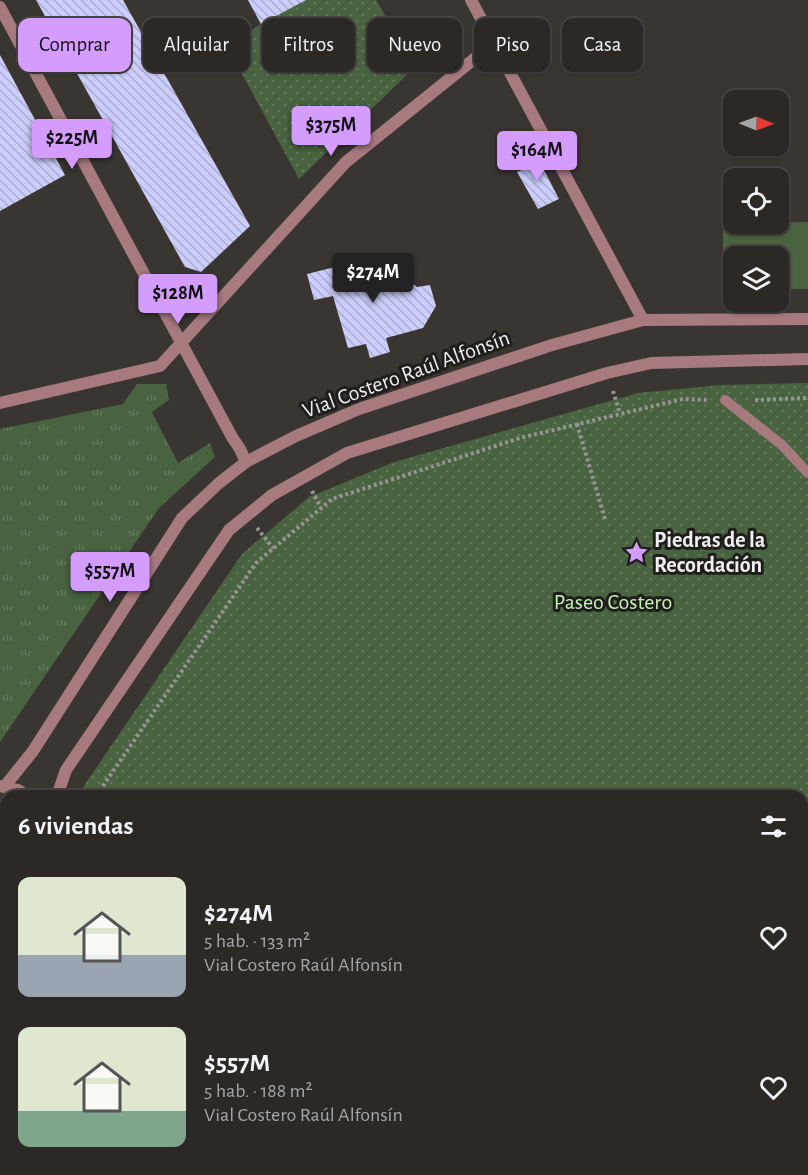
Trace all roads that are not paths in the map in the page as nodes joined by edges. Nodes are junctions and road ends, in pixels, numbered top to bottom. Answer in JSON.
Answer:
{"nodes":[{"id":1,"x":471,"y":0,"type":"edge"},
{"id":2,"x":0,"y":7,"type":"edge"},
{"id":3,"x":481,"y":18,"type":"edge"},
{"id":4,"x":474,"y":59,"type":"edge"},
{"id":5,"x":510,"y":72,"type":"edge"},
{"id":6,"x":808,"y":319,"type":"edge"},
{"id":7,"x":643,"y":320,"type":"junction"},
{"id":8,"x":181,"y":343,"type":"junction"},
{"id":9,"x":808,"y":360,"type":"edge"},
{"id":10,"x":725,"y":400,"type":"road end"},
{"id":11,"x":0,"y":403,"type":"edge"},
{"id":12,"x":246,"y":462,"type":"junction"},
{"id":13,"x":808,"y":473,"type":"edge"},
{"id":14,"x":2,"y":786,"type":"edge"},
{"id":15,"x":18,"y":790,"type":"edge"},
{"id":16,"x":59,"y":790,"type":"edge"}],
"edges":[{"from":1,"to":3,"type":"street"},
{"from":2,"to":8,"type":"street"},
{"from":4,"to":8,"type":"street"},
{"from":5,"to":7,"type":"street"},
{"from":6,"to":7,"type":"street","name":"Vial Costero Raúl Alfonsín"},
{"from":7,"to":12,"type":"street","name":"Vial Costero Raúl Alfonsín"},
{"from":8,"to":11,"type":"street"},
{"from":8,"to":12,"type":"street"},
{"from":9,"to":16,"type":"street"},
{"from":10,"to":13,"type":"lane"},
{"from":12,"to":14,"type":"street","name":"Vial Costero Raúl Alfonsín"},
{"from":14,"to":15,"type":"street"}]}
